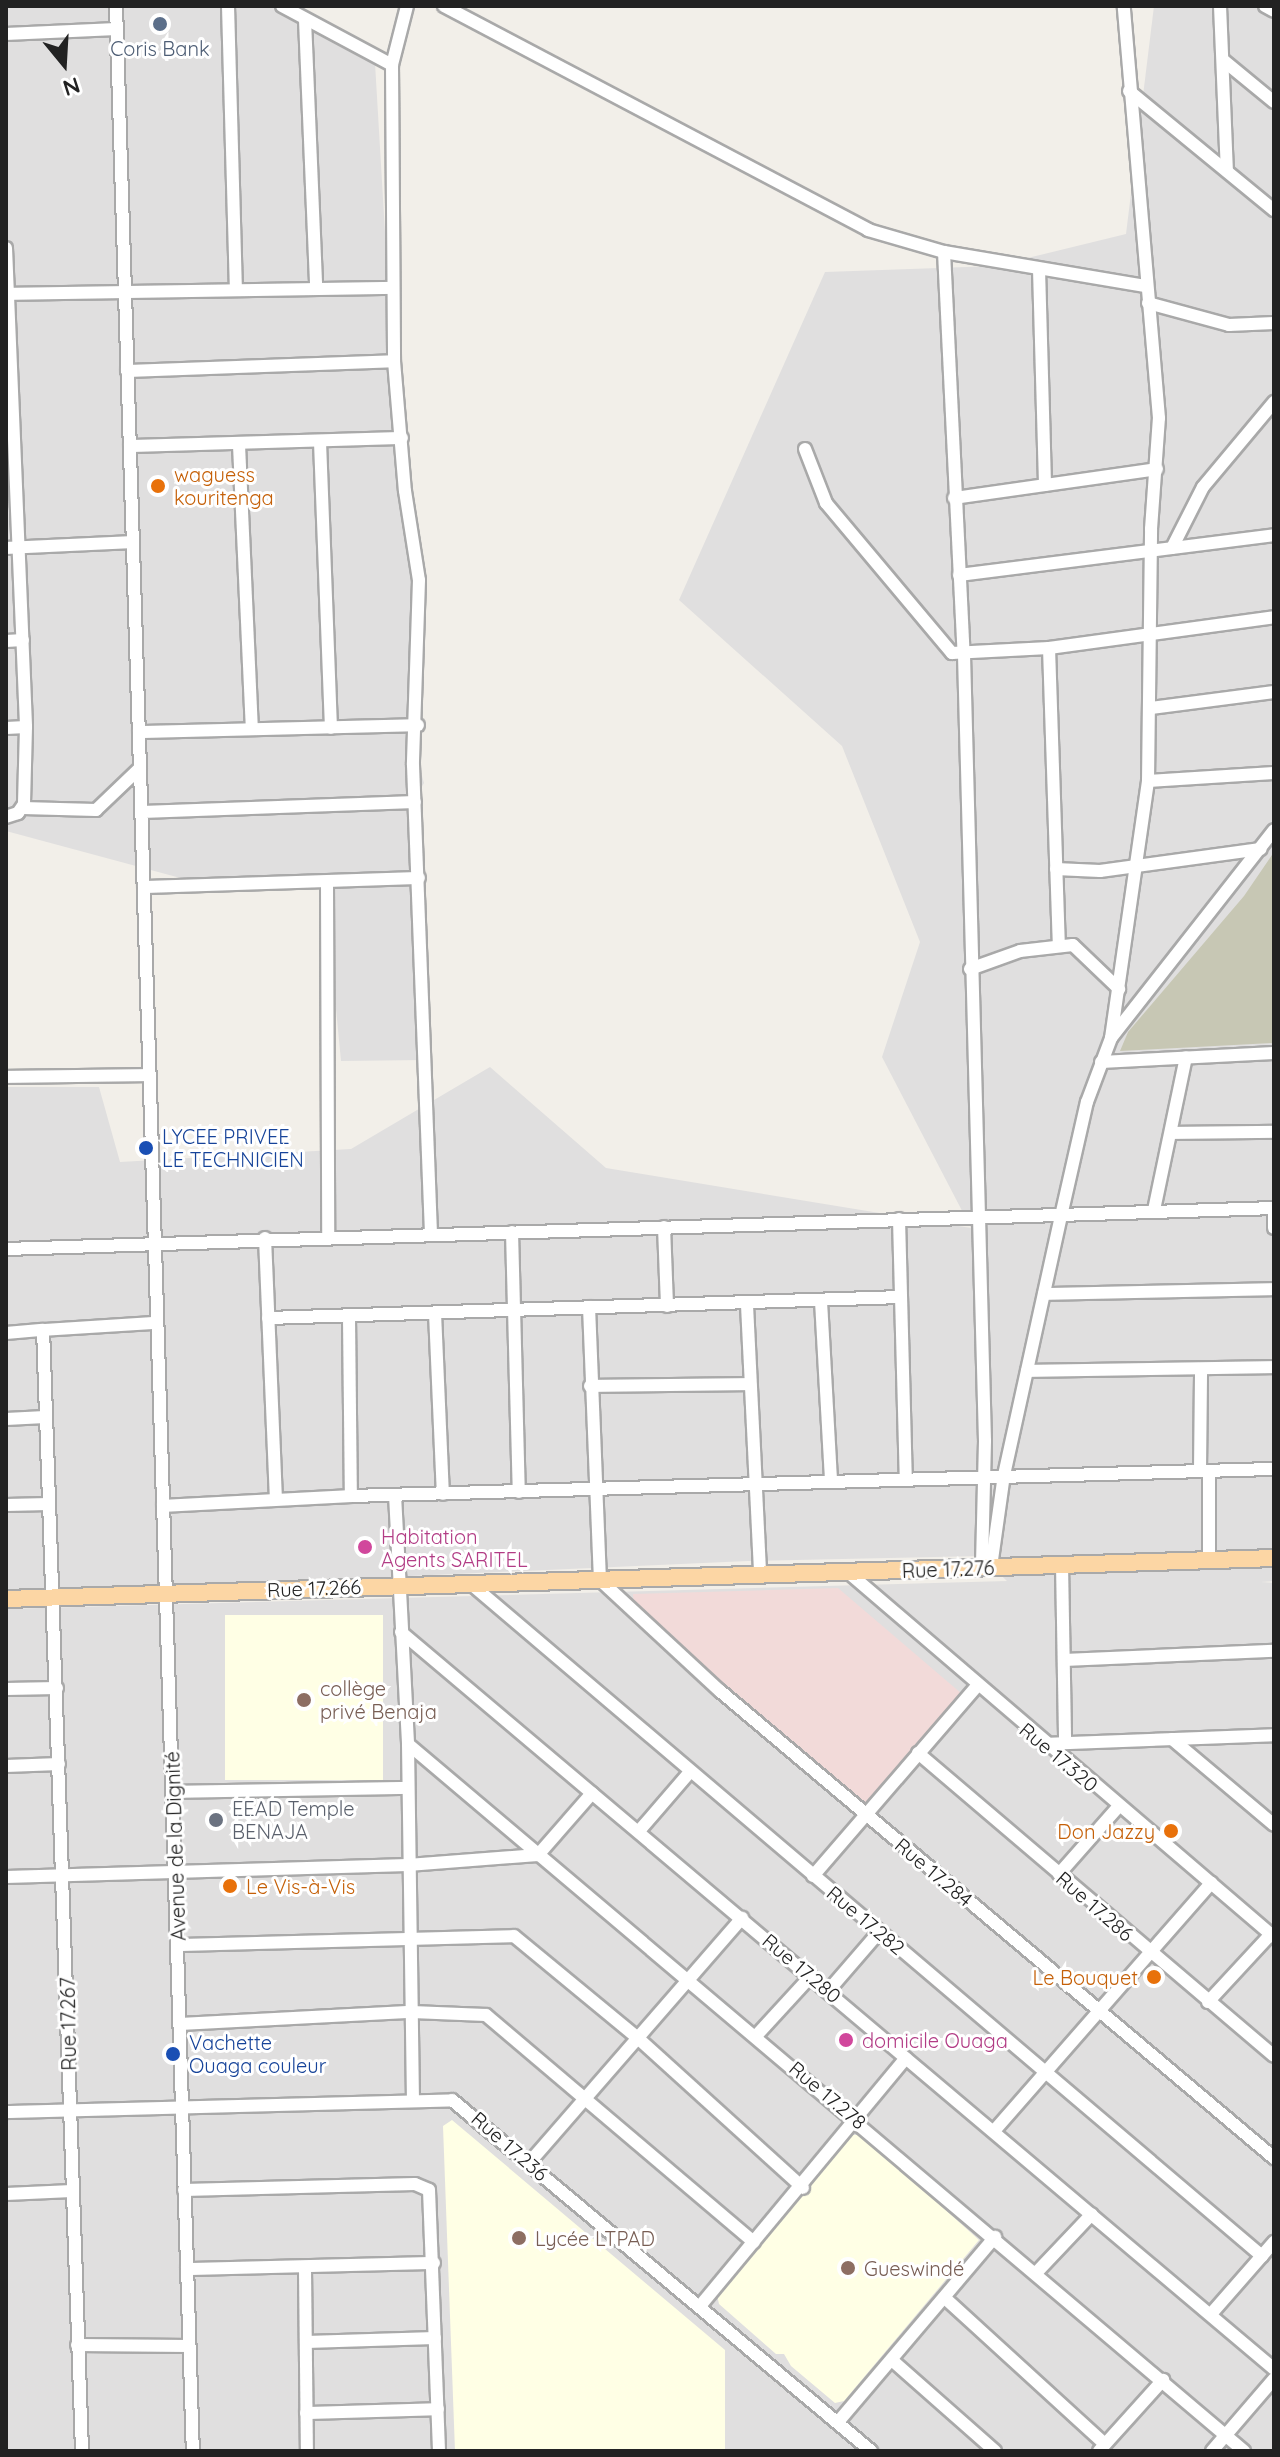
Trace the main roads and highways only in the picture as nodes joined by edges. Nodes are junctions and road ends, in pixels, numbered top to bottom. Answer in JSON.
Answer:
{"nodes":[{"id":1,"x":1274,"y":1558,"type":"edge"},
{"id":2,"x":621,"y":1579,"type":"joint"},
{"id":3,"x":6,"y":1599,"type":"edge"}],
"edges":[{"from":1,"to":2,"type":"main road","name":"Rue 17.276"},
{"from":2,"to":3,"type":"main road","name":"Rue 17.266"}]}
